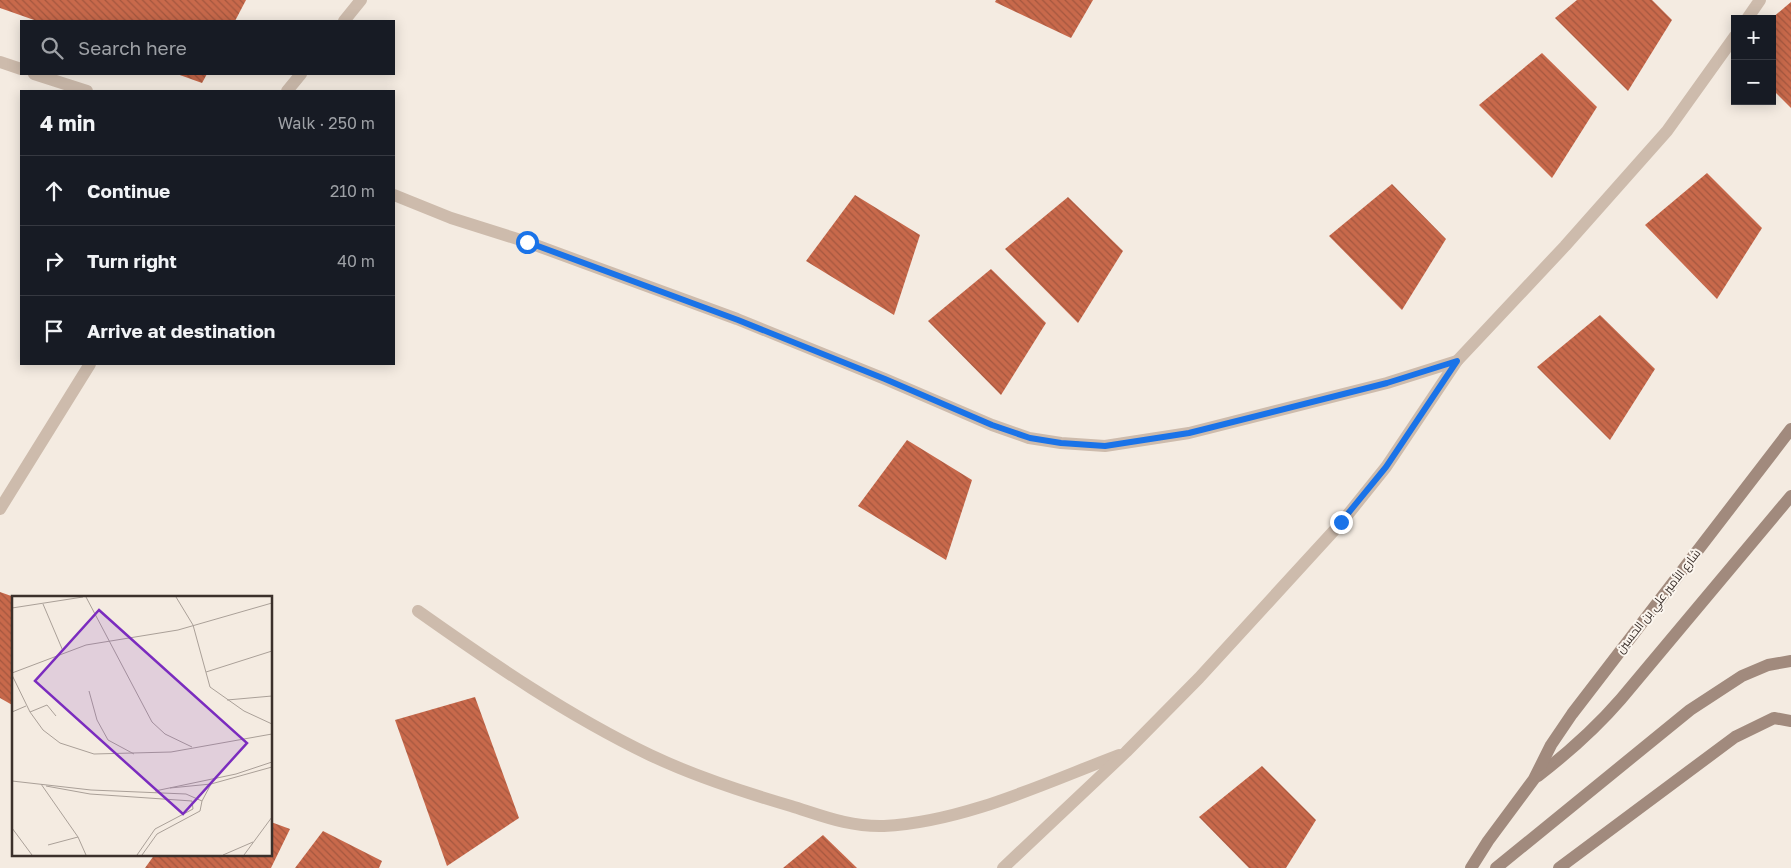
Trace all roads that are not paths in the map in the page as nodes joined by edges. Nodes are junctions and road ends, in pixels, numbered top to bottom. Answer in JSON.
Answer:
{"nodes":[{"id":1,"x":361,"y":0,"type":"edge"},
{"id":2,"x":1760,"y":0,"type":"edge"},
{"id":3,"x":1750,"y":15,"type":"edge"},
{"id":4,"x":345,"y":20,"type":"edge"},
{"id":5,"x":1731,"y":42,"type":"edge"},
{"id":6,"x":0,"y":62,"type":"edge"},
{"id":7,"x":20,"y":69,"type":"edge"},
{"id":8,"x":37,"y":75,"type":"edge"},
{"id":9,"x":300,"y":75,"type":"edge"},
{"id":10,"x":84,"y":90,"type":"edge"},
{"id":11,"x":288,"y":90,"type":"edge"},
{"id":12,"x":395,"y":195,"type":"edge"},
{"id":13,"x":1457,"y":361,"type":"junction"},
{"id":14,"x":89,"y":365,"type":"edge"},
{"id":15,"x":1791,"y":429,"type":"edge"},
{"id":16,"x":1791,"y":496,"type":"edge"},
{"id":17,"x":2,"y":500,"type":"edge"},
{"id":18,"x":418,"y":611,"type":"dead end"},
{"id":19,"x":1791,"y":661,"type":"edge"},
{"id":20,"x":1791,"y":721,"type":"edge"},
{"id":21,"x":1126,"y":752,"type":"junction"},
{"id":22,"x":1534,"y":779,"type":"junction"},
{"id":23,"x":1003,"y":868,"type":"edge"},
{"id":24,"x":1471,"y":868,"type":"edge"},
{"id":25,"x":1496,"y":868,"type":"edge"},
{"id":26,"x":1559,"y":868,"type":"edge"}],
"edges":[{"from":1,"to":4,"type":"street"},
{"from":2,"to":3,"type":"street"},
{"from":5,"to":13,"type":"street"},
{"from":6,"to":7,"type":"street"},
{"from":8,"to":10,"type":"street"},
{"from":9,"to":11,"type":"street"},
{"from":12,"to":13,"type":"street"},
{"from":13,"to":21,"type":"street"},
{"from":14,"to":17,"type":"street"},
{"from":15,"to":22,"type":"street","name":"شارع الأمير علي بن الحسين"},
{"from":16,"to":22,"type":"street","name":"شارع الأمير علي بن الحسين"},
{"from":18,"to":21,"type":"street"},
{"from":19,"to":25,"type":"street"},
{"from":20,"to":26,"type":"street"},
{"from":21,"to":23,"type":"street"},
{"from":22,"to":24,"type":"street","name":"شارع الأمير علي بن الحسين"}]}
